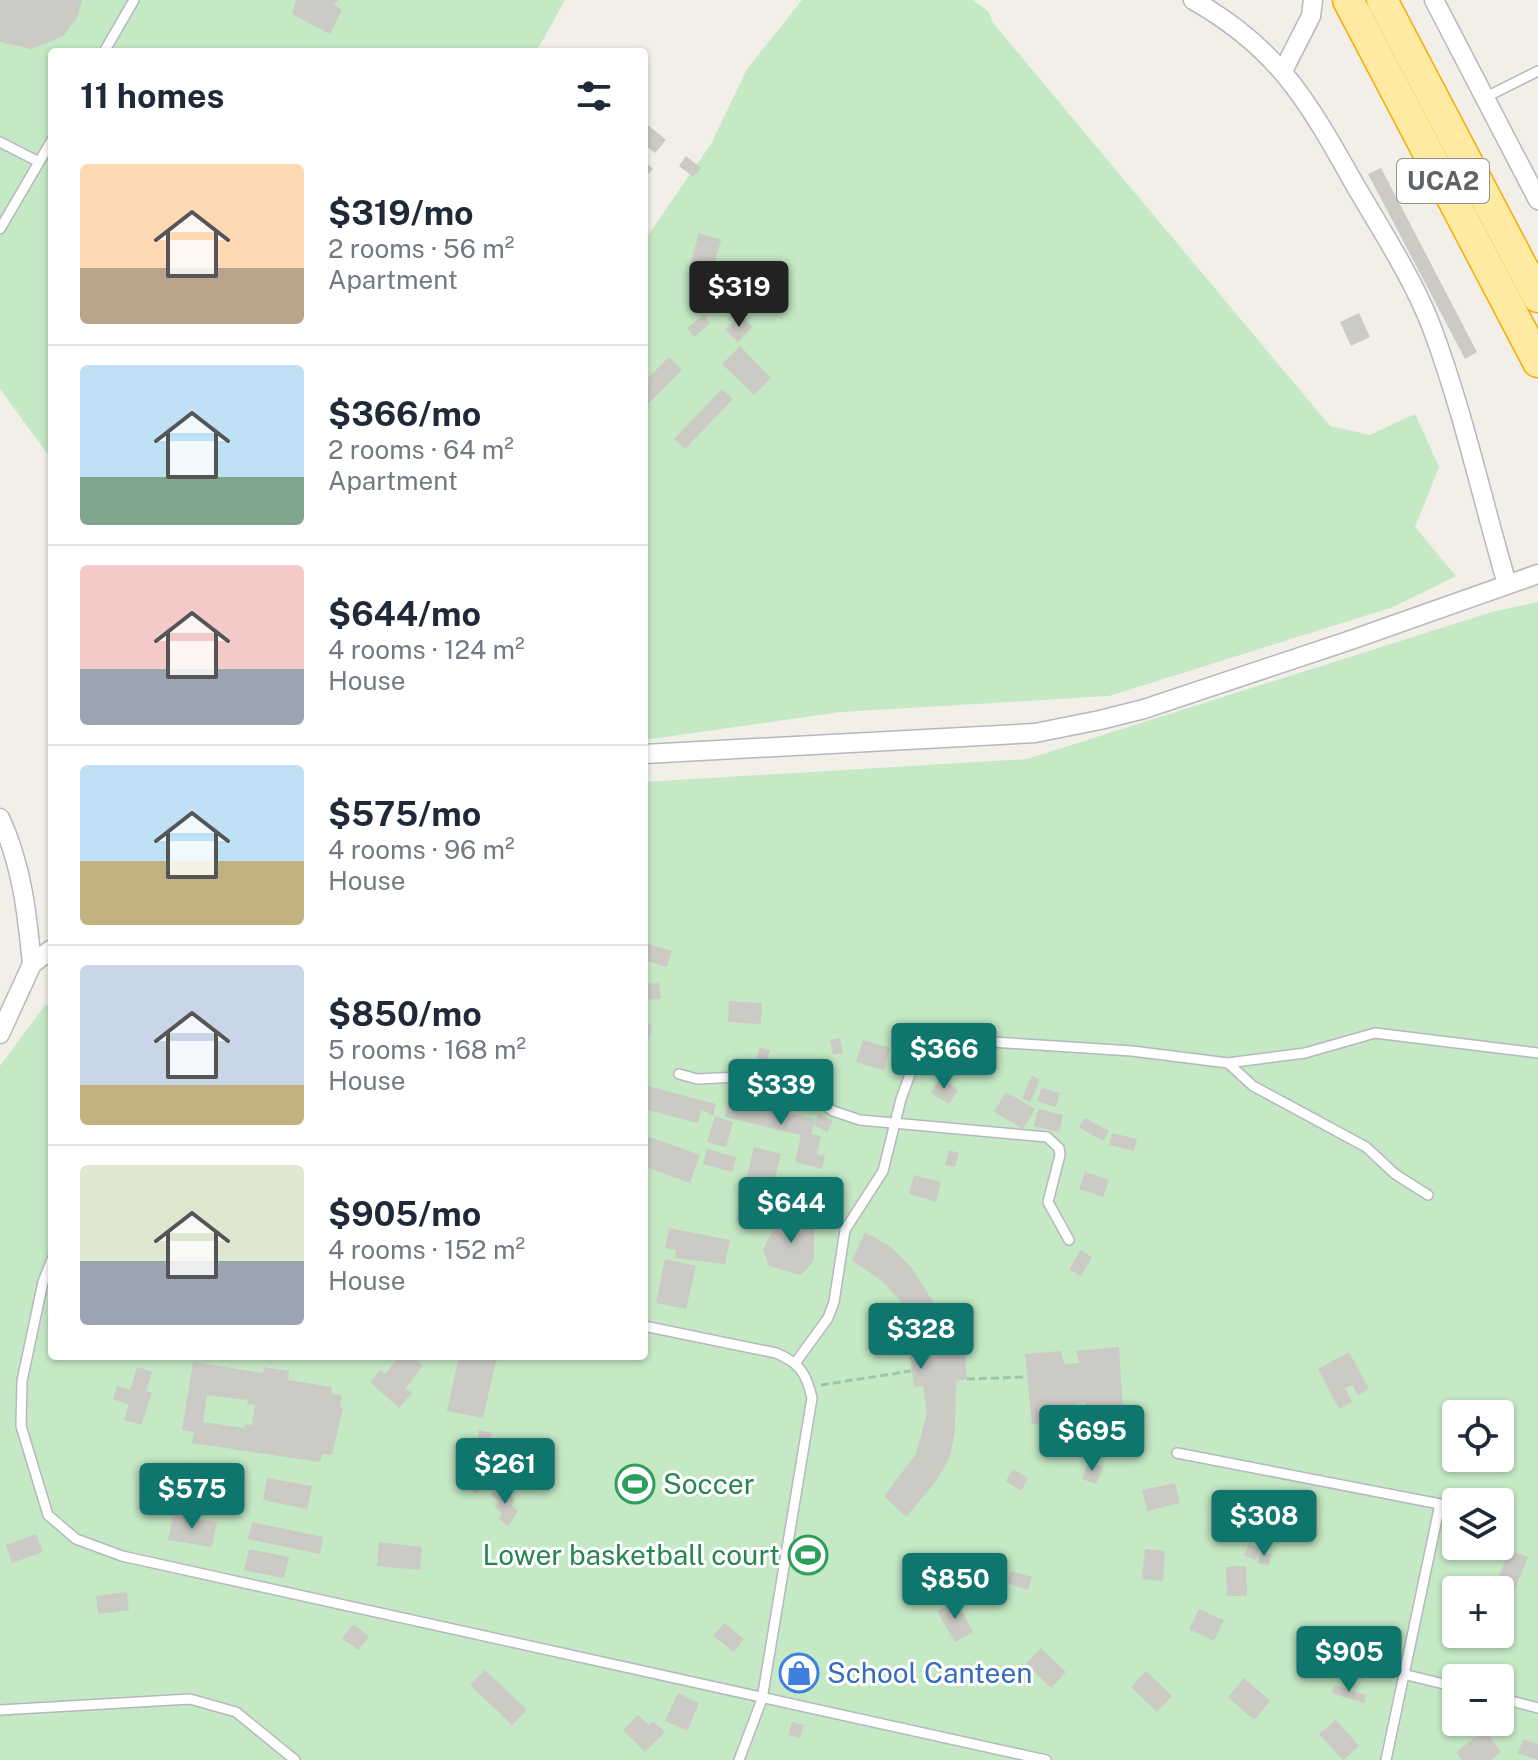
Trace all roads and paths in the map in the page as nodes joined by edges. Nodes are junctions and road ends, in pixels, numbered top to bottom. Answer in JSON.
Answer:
{"nodes":[{"id":1,"x":134,"y":0,"type":"edge"},
{"id":2,"x":1193,"y":0,"type":"edge"},
{"id":3,"x":1313,"y":0,"type":"edge"},
{"id":4,"x":1348,"y":0,"type":"edge"},
{"id":5,"x":1382,"y":0,"type":"edge"},
{"id":6,"x":1434,"y":0,"type":"edge"},
{"id":7,"x":106,"y":48,"type":"edge"},
{"id":8,"x":1284,"y":69,"type":"junction"},
{"id":9,"x":1538,"y":71,"type":"edge"},
{"id":10,"x":1484,"y":98,"type":"junction"},
{"id":11,"x":0,"y":142,"type":"edge"},
{"id":12,"x":48,"y":147,"type":"edge"},
{"id":13,"x":39,"y":162,"type":"junction"},
{"id":14,"x":1538,"y":200,"type":"edge"},
{"id":15,"x":0,"y":229,"type":"edge"},
{"id":16,"x":1538,"y":297,"type":"edge"},
{"id":17,"x":1538,"y":362,"type":"edge"},
{"id":18,"x":1538,"y":574,"type":"edge"},
{"id":19,"x":1507,"y":584,"type":"junction"},
{"id":20,"x":648,"y":754,"type":"edge"},
{"id":21,"x":0,"y":818,"type":"edge"},
{"id":22,"x":48,"y":952,"type":"edge"},
{"id":23,"x":32,"y":964,"type":"junction"},
{"id":24,"x":0,"y":1034,"type":"edge"},
{"id":25,"x":1538,"y":1053,"type":"edge"},
{"id":26,"x":1228,"y":1063,"type":"junction"},
{"id":27,"x":679,"y":1074,"type":"dead end"},
{"id":28,"x":895,"y":1125,"type":"junction"},
{"id":29,"x":1428,"y":1195,"type":"dead end"},
{"id":30,"x":1069,"y":1240,"type":"dead end"},
{"id":31,"x":48,"y":1269,"type":"edge"},
{"id":32,"x":648,"y":1327,"type":"edge"},
{"id":33,"x":796,"y":1362,"type":"junction"},
{"id":34,"x":911,"y":1371,"type":"dead end"},
{"id":35,"x":1025,"y":1377,"type":"dead end"},
{"id":36,"x":967,"y":1379,"type":"dead end"},
{"id":37,"x":810,"y":1387,"type":"junction"},
{"id":38,"x":1177,"y":1453,"type":"dead end"},
{"id":39,"x":1403,"y":1674,"type":"junction"},
{"id":40,"x":1442,"y":1684,"type":"edge"},
{"id":41,"x":762,"y":1699,"type":"junction"},
{"id":42,"x":1514,"y":1702,"type":"edge"},
{"id":43,"x":1538,"y":1708,"type":"edge"},
{"id":44,"x":0,"y":1710,"type":"edge"},
{"id":45,"x":295,"y":1760,"type":"edge"},
{"id":46,"x":739,"y":1760,"type":"edge"},
{"id":47,"x":1046,"y":1760,"type":"edge"},
{"id":48,"x":1386,"y":1760,"type":"edge"}],
"edges":[{"from":1,"to":7,"type":"lane"},
{"from":2,"to":8,"type":"street"},
{"from":3,"to":8,"type":"street"},
{"from":4,"to":17,"type":"highway","number":"UCA2"},
{"from":5,"to":16,"type":"highway","number":"UCA2"},
{"from":6,"to":10,"type":"street"},
{"from":8,"to":19,"type":"street"},
{"from":9,"to":10,"type":"lane"},
{"from":10,"to":14,"type":"street"},
{"from":11,"to":13,"type":"lane"},
{"from":12,"to":13,"type":"lane"},
{"from":13,"to":15,"type":"lane"},
{"from":18,"to":19,"type":"street"},
{"from":19,"to":20,"type":"street"},
{"from":21,"to":23,"type":"street"},
{"from":22,"to":23,"type":"street"},
{"from":23,"to":24,"type":"street"},
{"from":25,"to":26,"type":"lane"},
{"from":26,"to":28,"type":"lane"},
{"from":26,"to":29,"type":"lane"},
{"from":27,"to":28,"type":"lane"},
{"from":28,"to":30,"type":"lane"},
{"from":28,"to":33,"type":"lane"},
{"from":31,"to":41,"type":"lane"},
{"from":32,"to":33,"type":"lane"},
{"from":33,"to":37,"type":"lane"},
{"from":34,"to":37,"type":"path"},
{"from":35,"to":36,"type":"path"},
{"from":37,"to":41,"type":"lane"},
{"from":38,"to":39,"type":"lane"},
{"from":39,"to":40,"type":"lane"},
{"from":39,"to":48,"type":"lane"},
{"from":41,"to":46,"type":"lane"},
{"from":41,"to":47,"type":"lane"},
{"from":42,"to":43,"type":"lane"},
{"from":44,"to":45,"type":"lane"}]}
